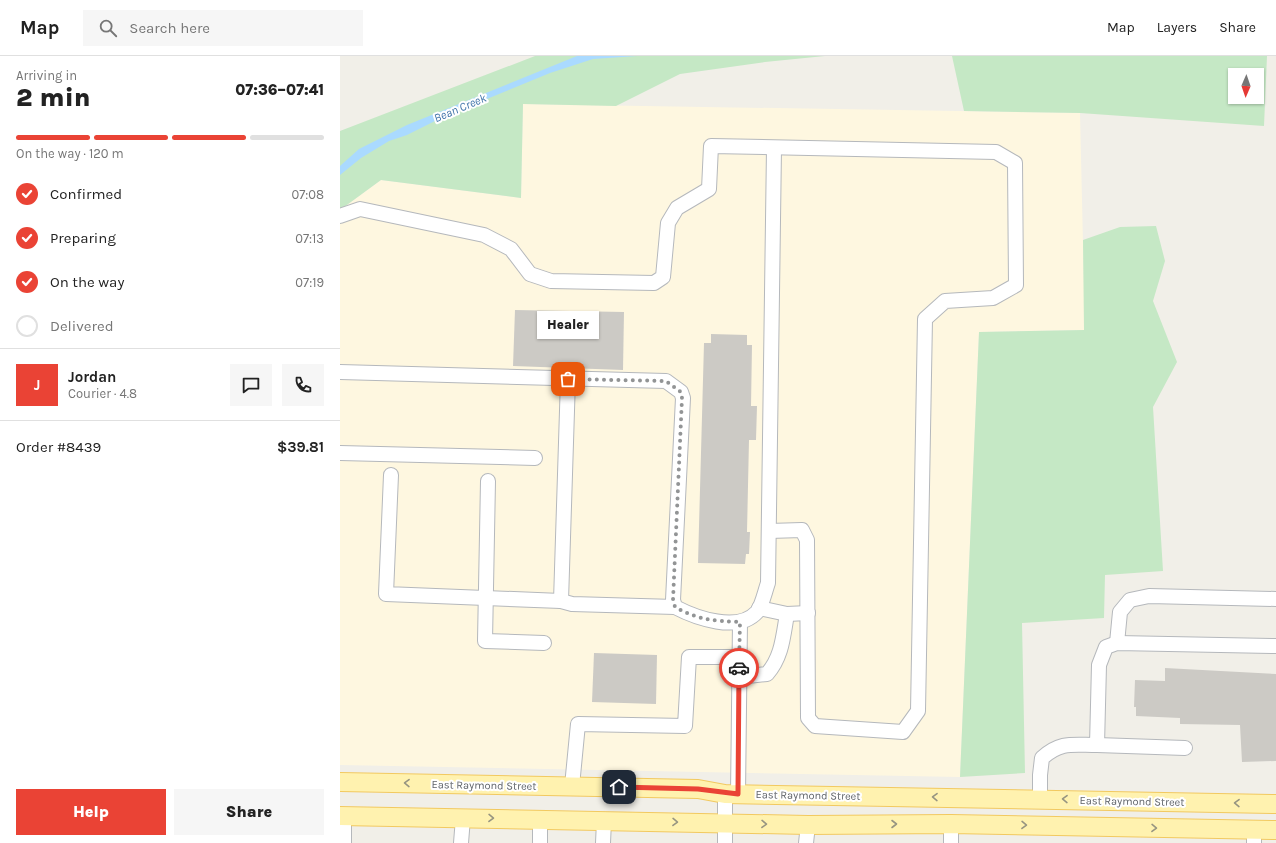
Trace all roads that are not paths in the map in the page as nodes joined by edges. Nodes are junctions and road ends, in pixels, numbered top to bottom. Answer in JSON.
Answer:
{"nodes":[{"id":1,"x":774,"y":148,"type":"junction"},
{"id":2,"x":340,"y":216,"type":"edge"},
{"id":3,"x":340,"y":372,"type":"edge"},
{"id":4,"x":568,"y":379,"type":"junction"},
{"id":5,"x":340,"y":453,"type":"edge"},
{"id":6,"x":535,"y":458,"type":"dead end"},
{"id":7,"x":391,"y":475,"type":"dead end"},
{"id":8,"x":488,"y":481,"type":"dead end"},
{"id":9,"x":768,"y":531,"type":"junction"},
{"id":10,"x":485,"y":598,"type":"junction"},
{"id":11,"x":1276,"y":599,"type":"edge"},
{"id":12,"x":562,"y":601,"type":"junction"},
{"id":13,"x":675,"y":607,"type":"junction"},
{"id":14,"x":759,"y":608,"type":"junction"},
{"id":15,"x":808,"y":613,"type":"junction"},
{"id":16,"x":787,"y":614,"type":"junction"},
{"id":17,"x":740,"y":622,"type":"junction"},
{"id":18,"x":544,"y":643,"type":"dead end"},
{"id":19,"x":1117,"y":643,"type":"junction"},
{"id":20,"x":1276,"y":646,"type":"edge"},
{"id":21,"x":740,"y":657,"type":"junction"},
{"id":22,"x":739,"y":677,"type":"junction"},
{"id":23,"x":1097,"y":744,"type":"junction"},
{"id":24,"x":1185,"y":748,"type":"dead end"},
{"id":25,"x":340,"y":782,"type":"edge"},
{"id":26,"x":572,"y":786,"type":"junction"},
{"id":27,"x":732,"y":794,"type":"junction"},
{"id":28,"x":1040,"y":799,"type":"junction"},
{"id":29,"x":1276,"y":804,"type":"edge"},
{"id":30,"x":342,"y":816,"type":"edge"},
{"id":31,"x":463,"y":818,"type":"junction"},
{"id":32,"x":540,"y":819,"type":"junction"},
{"id":33,"x":604,"y":821,"type":"junction"},
{"id":34,"x":725,"y":823,"type":"junction"},
{"id":35,"x":951,"y":824,"type":"junction"},
{"id":36,"x":808,"y":825,"type":"junction"},
{"id":37,"x":1276,"y":830,"type":"edge"},
{"id":38,"x":1254,"y":836,"type":"edge"},
{"id":39,"x":344,"y":843,"type":"edge"},
{"id":40,"x":461,"y":843,"type":"edge"},
{"id":41,"x":540,"y":843,"type":"edge"},
{"id":42,"x":603,"y":843,"type":"edge"},
{"id":43,"x":724,"y":843,"type":"edge"},
{"id":44,"x":806,"y":843,"type":"edge"},
{"id":45,"x":951,"y":843,"type":"edge"}],
"edges":[{"from":1,"to":2,"type":"street"},
{"from":1,"to":9,"type":"street"},
{"from":1,"to":15,"type":"street"},
{"from":3,"to":4,"type":"street"},
{"from":4,"to":12,"type":"street"},
{"from":4,"to":13,"type":"street"},
{"from":5,"to":6,"type":"street"},
{"from":7,"to":10,"type":"street"},
{"from":8,"to":10,"type":"street"},
{"from":9,"to":14,"type":"street"},
{"from":9,"to":15,"type":"street"},
{"from":10,"to":12,"type":"street"},
{"from":10,"to":18,"type":"street"},
{"from":11,"to":19,"type":"street"},
{"from":12,"to":13,"type":"street"},
{"from":13,"to":17,"type":"street"},
{"from":14,"to":16,"type":"street"},
{"from":14,"to":17,"type":"street"},
{"from":15,"to":16,"type":"street"},
{"from":16,"to":22,"type":"street"},
{"from":17,"to":21,"type":"street"},
{"from":19,"to":20,"type":"street"},
{"from":19,"to":23,"type":"street"},
{"from":21,"to":22,"type":"street"},
{"from":21,"to":26,"type":"street"},
{"from":22,"to":27,"type":"street"},
{"from":23,"to":24,"type":"street"},
{"from":23,"to":28,"type":"street"},
{"from":26,"to":25,"type":"main road","name":"East Raymond Street","one_way":true},
{"from":26,"to":27,"type":"main road","name":"East Raymond Street"},
{"from":28,"to":27,"type":"main road","name":"East Raymond Street","one_way":true},
{"from":27,"to":34,"type":"street"},
{"from":29,"to":28,"type":"main road","name":"East Raymond Street","one_way":true},
{"from":30,"to":31,"type":"main road"},
{"from":30,"to":39,"type":"street"},
{"from":31,"to":32,"type":"main road","one_way":true},
{"from":31,"to":40,"type":"street"},
{"from":32,"to":33,"type":"main road"},
{"from":32,"to":41,"type":"street"},
{"from":33,"to":34,"type":"main road","one_way":true},
{"from":33,"to":42,"type":"street"},
{"from":34,"to":36,"type":"main road","one_way":true},
{"from":34,"to":43,"type":"street"},
{"from":36,"to":35,"type":"main road","one_way":true},
{"from":35,"to":38,"type":"main road","one_way":true},
{"from":35,"to":45,"type":"street"},
{"from":36,"to":44,"type":"street"},
{"from":37,"to":38,"type":"main road"}]}
